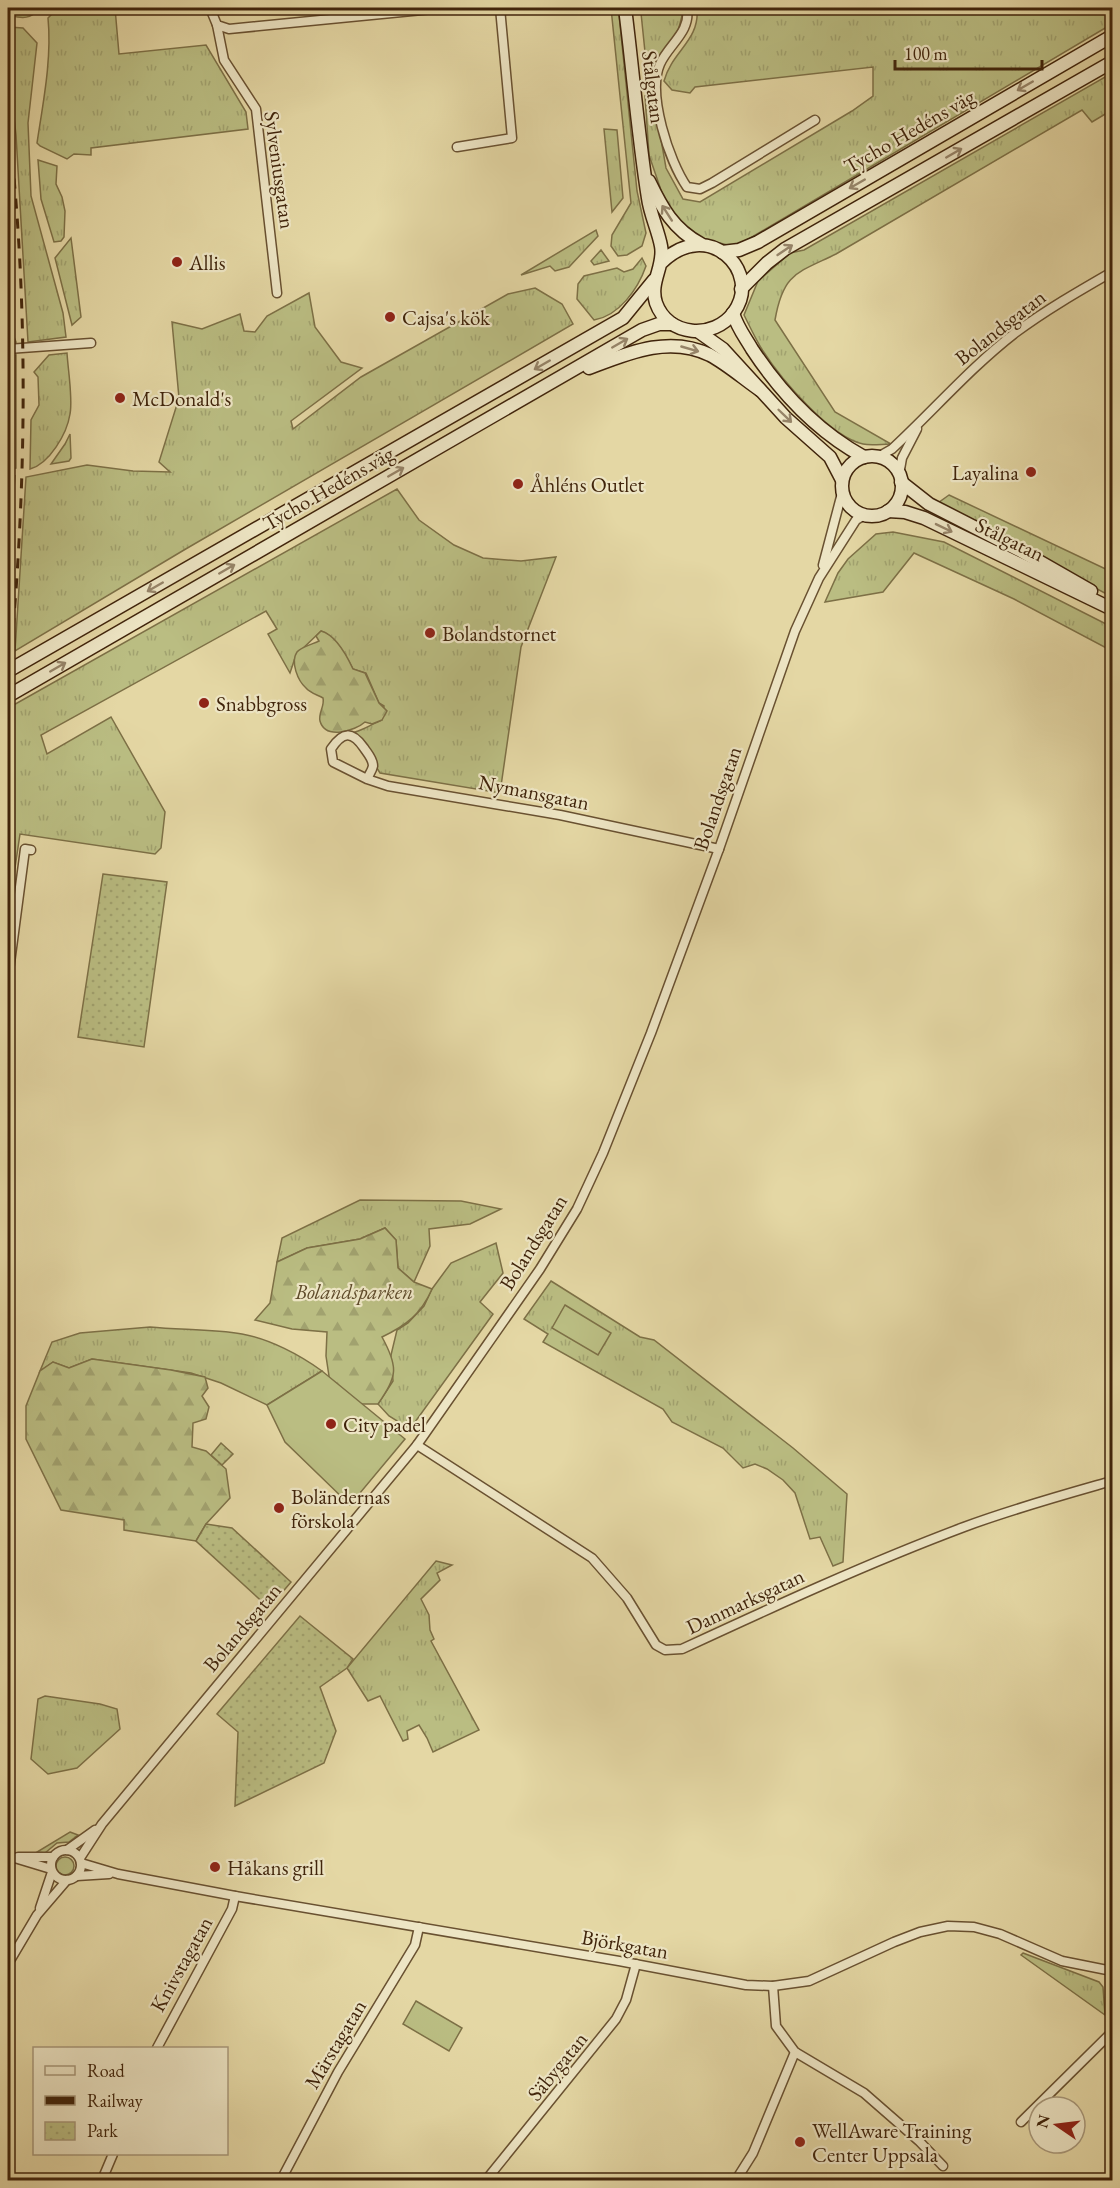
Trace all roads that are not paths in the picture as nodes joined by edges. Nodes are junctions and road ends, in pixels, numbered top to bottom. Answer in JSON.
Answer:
{"nodes":[{"id":1,"x":210,"y":8,"type":"edge"},
{"id":2,"x":443,"y":8,"type":"edge"},
{"id":3,"x":500,"y":8,"type":"edge"},
{"id":4,"x":625,"y":8,"type":"edge"},
{"id":5,"x":687,"y":8,"type":"edge"},
{"id":6,"x":217,"y":25,"type":"junction"},
{"id":7,"x":1113,"y":36,"type":"edge"},
{"id":8,"x":1113,"y":62,"type":"edge"},
{"id":9,"x":815,"y":120,"type":"dead end"},
{"id":10,"x":458,"y":147,"type":"dead end"},
{"id":11,"x":645,"y":171,"type":"junction"},
{"id":12,"x":701,"y":244,"type":"junction"},
{"id":13,"x":722,"y":252,"type":"junction"},
{"id":14,"x":661,"y":263,"type":"junction"},
{"id":15,"x":1113,"y":272,"type":"edge"},
{"id":16,"x":654,"y":280,"type":"junction"},
{"id":17,"x":741,"y":289,"type":"junction"},
{"id":18,"x":277,"y":293,"type":"dead end"},
{"id":19,"x":734,"y":313,"type":"junction"},
{"id":20,"x":672,"y":324,"type":"junction"},
{"id":21,"x":699,"y":332,"type":"junction"},
{"id":22,"x":92,"y":343,"type":"dead end"},
{"id":23,"x":8,"y":349,"type":"edge"},
{"id":24,"x":554,"y":381,"type":"junction"},
{"id":25,"x":760,"y":390,"type":"junction"},
{"id":26,"x":920,"y":423,"type":"junction"},
{"id":27,"x":878,"y":457,"type":"junction"},
{"id":28,"x":864,"y":458,"type":"junction"},
{"id":29,"x":900,"y":478,"type":"junction"},
{"id":30,"x":842,"y":480,"type":"junction"},
{"id":31,"x":842,"y":493,"type":"junction"},
{"id":32,"x":888,"y":511,"type":"junction"},
{"id":33,"x":863,"y":516,"type":"junction"},
{"id":34,"x":819,"y":578,"type":"junction"},
{"id":35,"x":1113,"y":604,"type":"edge"},
{"id":36,"x":1113,"y":609,"type":"edge"},
{"id":37,"x":8,"y":670,"type":"edge"},
{"id":38,"x":8,"y":696,"type":"edge"},
{"id":39,"x":366,"y":779,"type":"junction"},
{"id":40,"x":719,"y":849,"type":"junction"},
{"id":41,"x":31,"y":850,"type":"dead end"},
{"id":42,"x":8,"y":978,"type":"edge"},
{"id":43,"x":417,"y":1445,"type":"junction"},
{"id":44,"x":1113,"y":1481,"type":"edge"},
{"id":45,"x":102,"y":1824,"type":"junction"},
{"id":46,"x":67,"y":1850,"type":"junction"},
{"id":47,"x":11,"y":1856,"type":"edge"},
{"id":48,"x":53,"y":1857,"type":"junction"},
{"id":49,"x":81,"y":1860,"type":"junction"},
{"id":50,"x":52,"y":1870,"type":"junction"},
{"id":51,"x":118,"y":1874,"type":"junction"},
{"id":52,"x":77,"y":1876,"type":"junction"},
{"id":53,"x":67,"y":1880,"type":"junction"},
{"id":54,"x":235,"y":1896,"type":"junction"},
{"id":55,"x":37,"y":1915,"type":"junction"},
{"id":56,"x":419,"y":1927,"type":"junction"},
{"id":57,"x":8,"y":1964,"type":"edge"},
{"id":58,"x":636,"y":1964,"type":"junction"},
{"id":59,"x":1113,"y":1971,"type":"edge"},
{"id":60,"x":773,"y":1986,"type":"junction"},
{"id":61,"x":1113,"y":2032,"type":"edge"},
{"id":62,"x":158,"y":2047,"type":"edge"},
{"id":63,"x":795,"y":2052,"type":"junction"},
{"id":64,"x":1021,"y":2122,"type":"dead end"},
{"id":65,"x":113,"y":2155,"type":"edge"},
{"id":66,"x":943,"y":2166,"type":"dead end"},
{"id":67,"x":102,"y":2181,"type":"edge"},
{"id":68,"x":281,"y":2181,"type":"edge"},
{"id":69,"x":486,"y":2181,"type":"edge"},
{"id":70,"x":736,"y":2181,"type":"edge"}],
"edges":[{"from":1,"to":6,"type":"street","name":"Sylveniusgatan"},
{"from":2,"to":6,"type":"street"},
{"from":3,"to":10,"type":"street"},
{"from":4,"to":11,"type":"main road","name":"Stålgatan"},
{"from":5,"to":9,"type":"street"},
{"from":6,"to":18,"type":"street","name":"Sylveniusgatan"},
{"from":7,"to":13,"type":"main road","name":"Tycho Hedéns väg","one_way":true},
{"from":17,"to":8,"type":"main road","name":"Tycho Hedéns väg","one_way":true},
{"from":12,"to":11,"type":"main road","name":"Stålgatan","one_way":true},
{"from":11,"to":14,"type":"main road","name":"Stålgatan"},
{"from":12,"to":13,"type":"main road"},
{"from":12,"to":14,"type":"main road"},
{"from":13,"to":17,"type":"main road"},
{"from":14,"to":16,"type":"main road"},
{"from":15,"to":26,"type":"street","name":"Bolandsgatan"},
{"from":16,"to":20,"type":"main road"},
{"from":16,"to":37,"type":"main road","name":"Tycho Hedéns väg","one_way":true},
{"from":17,"to":19,"type":"main road"},
{"from":19,"to":21,"type":"main road"},
{"from":19,"to":28,"type":"main road"},
{"from":20,"to":21,"type":"main road"},
{"from":24,"to":20,"type":"main road","name":"Tycho Hedéns väg","one_way":true},
{"from":21,"to":25,"type":"main road"},
{"from":22,"to":23,"type":"street"},
{"from":24,"to":25,"type":"main road","one_way":true},
{"from":38,"to":24,"type":"main road","name":"Tycho Hedéns väg","one_way":true},
{"from":25,"to":30,"type":"main road","one_way":true},
{"from":26,"to":27,"type":"street","name":"Bolandsgatan"},
{"from":26,"to":29,"type":"street","name":"Bolandsgatan"},
{"from":27,"to":28,"type":"main road"},
{"from":27,"to":29,"type":"main road"},
{"from":28,"to":30,"type":"main road"},
{"from":29,"to":32,"type":"main road"},
{"from":29,"to":35,"type":"main road","name":"Stålgatan"},
{"from":30,"to":31,"type":"main road"},
{"from":31,"to":33,"type":"main road"},
{"from":31,"to":34,"type":"street","name":"Bolandsgatan"},
{"from":32,"to":33,"type":"main road"},
{"from":32,"to":36,"type":"main road","name":"Stålgatan","one_way":true},
{"from":33,"to":34,"type":"street","name":"Bolandsgatan"},
{"from":34,"to":40,"type":"street","name":"Bolandsgatan"},
{"from":39,"to":39,"type":"street","name":"Nymansgatan"},
{"from":39,"to":40,"type":"street","name":"Nymansgatan"},
{"from":40,"to":43,"type":"street","name":"Bolandsgatan"},
{"from":41,"to":42,"type":"street"},
{"from":43,"to":44,"type":"street","name":"Danmarksgatan"},
{"from":43,"to":45,"type":"street","name":"Bolandsgatan"},
{"from":45,"to":46,"type":"street","name":"Bolandsgatan"},
{"from":45,"to":49,"type":"street","name":"Bolandsgatan"},
{"from":46,"to":48,"type":"street"},
{"from":46,"to":49,"type":"street"},
{"from":47,"to":48,"type":"street"},
{"from":47,"to":50,"type":"street"},
{"from":48,"to":50,"type":"street"},
{"from":49,"to":51,"type":"street","name":"Björkgatan"},
{"from":49,"to":52,"type":"street"},
{"from":50,"to":53,"type":"street"},
{"from":50,"to":55,"type":"street"},
{"from":51,"to":52,"type":"street","name":"Björkgatan"},
{"from":51,"to":54,"type":"street","name":"Björkgatan"},
{"from":52,"to":53,"type":"street"},
{"from":53,"to":55,"type":"street"},
{"from":54,"to":56,"type":"street","name":"Björkgatan"},
{"from":54,"to":62,"type":"street","name":"Knivstagatan"},
{"from":55,"to":57,"type":"street"},
{"from":56,"to":58,"type":"street","name":"Björkgatan"},
{"from":56,"to":68,"type":"street","name":"Märstagatan"},
{"from":58,"to":60,"type":"street","name":"Björkgatan"},
{"from":58,"to":69,"type":"street","name":"Säbygatan"},
{"from":59,"to":60,"type":"street","name":"Björkgatan"},
{"from":60,"to":63,"type":"street"},
{"from":61,"to":64,"type":"street"},
{"from":63,"to":66,"type":"street"},
{"from":63,"to":70,"type":"street"},
{"from":65,"to":67,"type":"street"}]}
